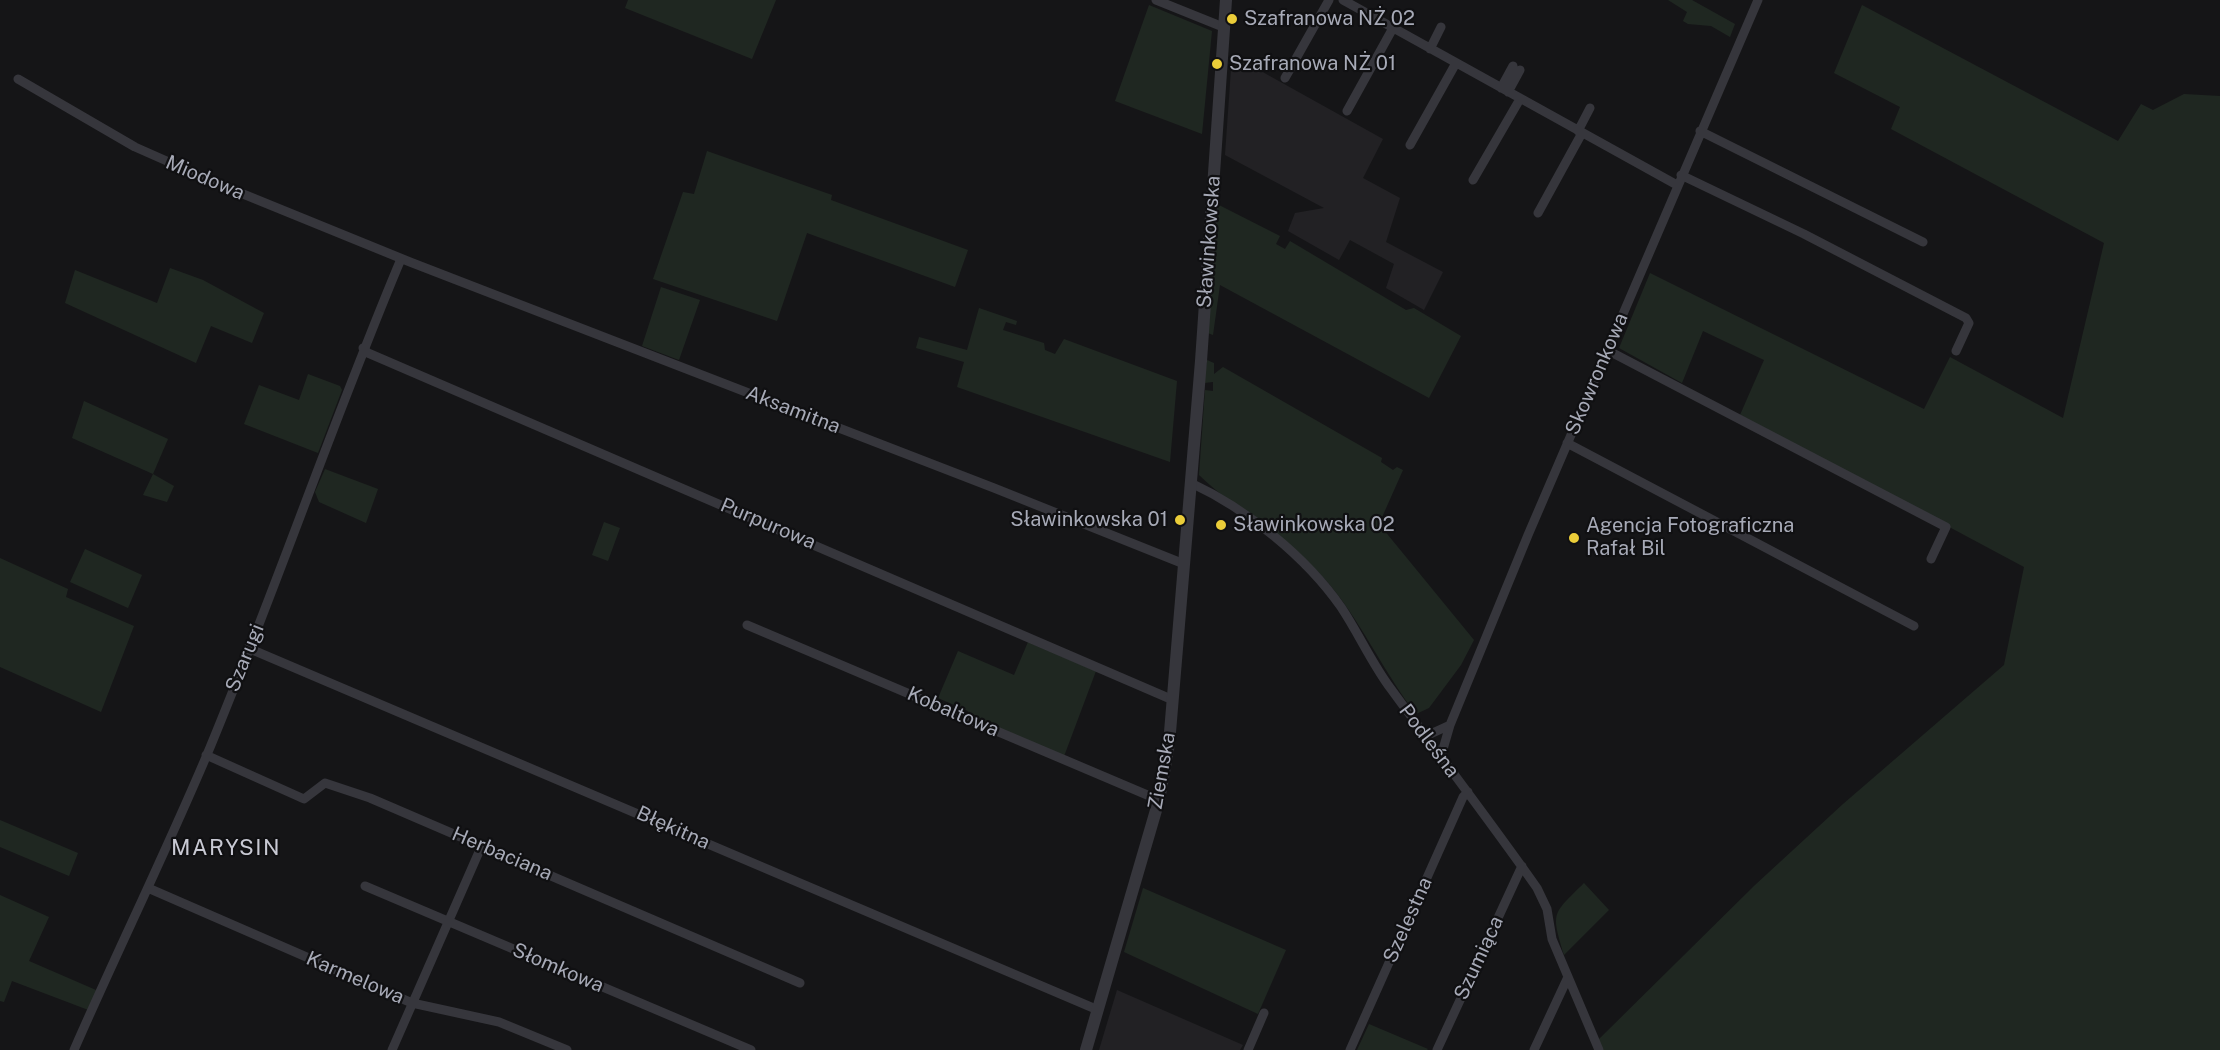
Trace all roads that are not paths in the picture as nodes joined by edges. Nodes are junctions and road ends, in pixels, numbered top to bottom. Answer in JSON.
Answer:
{"nodes":[{"id":1,"x":1156,"y":0,"type":"edge"},
{"id":2,"x":1226,"y":0,"type":"edge"},
{"id":3,"x":1329,"y":0,"type":"edge"},
{"id":4,"x":1758,"y":0,"type":"edge"},
{"id":5,"x":1350,"y":2,"type":"edge"},
{"id":6,"x":1439,"y":25,"type":"dead end"},
{"id":7,"x":1223,"y":27,"type":"junction"},
{"id":8,"x":1393,"y":28,"type":"junction"},
{"id":9,"x":1427,"y":47,"type":"junction"},
{"id":10,"x":1456,"y":63,"type":"junction"},
{"id":11,"x":1516,"y":68,"type":"dead end"},
{"id":12,"x":1286,"y":78,"type":"dead end"},
{"id":13,"x":18,"y":79,"type":"dead end"},
{"id":14,"x":1504,"y":90,"type":"junction"},
{"id":15,"x":1520,"y":99,"type":"junction"},
{"id":16,"x":1590,"y":108,"type":"dead end"},
{"id":17,"x":1347,"y":111,"type":"dead end"},
{"id":18,"x":1700,"y":130,"type":"junction"},
{"id":19,"x":1580,"y":132,"type":"junction"},
{"id":20,"x":1410,"y":145,"type":"dead end"},
{"id":21,"x":1681,"y":176,"type":"junction"},
{"id":22,"x":1473,"y":180,"type":"dead end"},
{"id":23,"x":1677,"y":185,"type":"junction"},
{"id":24,"x":1538,"y":213,"type":"dead end"},
{"id":25,"x":1923,"y":242,"type":"dead end"},
{"id":26,"x":401,"y":259,"type":"junction"},
{"id":27,"x":363,"y":348,"type":"junction"},
{"id":28,"x":1607,"y":350,"type":"junction"},
{"id":29,"x":1956,"y":351,"type":"dead end"},
{"id":30,"x":1567,"y":443,"type":"junction"},
{"id":31,"x":1191,"y":483,"type":"junction"},
{"id":32,"x":1932,"y":559,"type":"dead end"},
{"id":33,"x":1184,"y":564,"type":"junction"},
{"id":34,"x":747,"y":625,"type":"dead end"},
{"id":35,"x":1914,"y":626,"type":"dead end"},
{"id":36,"x":248,"y":648,"type":"junction"},
{"id":37,"x":1173,"y":700,"type":"junction"},
{"id":38,"x":1450,"y":725,"type":"junction"},
{"id":39,"x":1426,"y":736,"type":"junction"},
{"id":40,"x":206,"y":755,"type":"junction"},
{"id":41,"x":1442,"y":756,"type":"junction"},
{"id":42,"x":1468,"y":792,"type":"junction"},
{"id":43,"x":1158,"y":800,"type":"junction"},
{"id":44,"x":482,"y":845,"type":"junction"},
{"id":45,"x":1521,"y":866,"type":"junction"},
{"id":46,"x":365,"y":886,"type":"dead end"},
{"id":47,"x":148,"y":888,"type":"junction"},
{"id":48,"x":448,"y":922,"type":"junction"},
{"id":49,"x":1568,"y":977,"type":"junction"},
{"id":50,"x":800,"y":983,"type":"dead end"},
{"id":51,"x":412,"y":1003,"type":"junction"},
{"id":52,"x":1098,"y":1010,"type":"junction"},
{"id":53,"x":1264,"y":1013,"type":"dead end"},
{"id":54,"x":74,"y":1050,"type":"edge"},
{"id":55,"x":392,"y":1050,"type":"edge"},
{"id":56,"x":567,"y":1050,"type":"edge"},
{"id":57,"x":751,"y":1050,"type":"edge"},
{"id":58,"x":1086,"y":1050,"type":"edge"},
{"id":59,"x":1248,"y":1050,"type":"edge"},
{"id":60,"x":1350,"y":1050,"type":"edge"},
{"id":61,"x":1437,"y":1050,"type":"edge"},
{"id":62,"x":1534,"y":1050,"type":"edge"},
{"id":63,"x":1599,"y":1050,"type":"edge"}],
"edges":[{"from":1,"to":7,"type":"street"},
{"from":2,"to":7,"type":"street","name":"Sławinkowska"},
{"from":3,"to":12,"type":"street"},
{"from":4,"to":18,"type":"street","name":"Skowronkowa"},
{"from":5,"to":8,"type":"street"},
{"from":6,"to":9,"type":"street"},
{"from":7,"to":31,"type":"street","name":"Sławinkowska"},
{"from":8,"to":9,"type":"street"},
{"from":8,"to":17,"type":"street"},
{"from":9,"to":10,"type":"street"},
{"from":10,"to":14,"type":"street"},
{"from":10,"to":20,"type":"street"},
{"from":11,"to":14,"type":"street"},
{"from":13,"to":26,"type":"street","name":"Miodowa"},
{"from":14,"to":15,"type":"street"},
{"from":15,"to":19,"type":"street"},
{"from":15,"to":22,"type":"street"},
{"from":16,"to":19,"type":"street"},
{"from":18,"to":21,"type":"street","name":"Skowronkowa"},
{"from":18,"to":25,"type":"street"},
{"from":19,"to":23,"type":"street"},
{"from":19,"to":24,"type":"street"},
{"from":21,"to":23,"type":"street","name":"Skowronkowa"},
{"from":21,"to":29,"type":"street"},
{"from":23,"to":28,"type":"street","name":"Skowronkowa"},
{"from":26,"to":27,"type":"street","name":"Szarugi"},
{"from":26,"to":33,"type":"street","name":"Aksamitna"},
{"from":27,"to":36,"type":"street","name":"Szarugi"},
{"from":27,"to":37,"type":"street","name":"Purpurowa"},
{"from":28,"to":30,"type":"street","name":"Skowronkowa"},
{"from":28,"to":32,"type":"street"},
{"from":30,"to":35,"type":"street"},
{"from":30,"to":38,"type":"street","name":"Skowronkowa"},
{"from":31,"to":33,"type":"street","name":"Ziemska"},
{"from":31,"to":39,"type":"street","name":"Podleśna"},
{"from":33,"to":37,"type":"street","name":"Ziemska"},
{"from":34,"to":43,"type":"street","name":"Kobaltowa"},
{"from":36,"to":40,"type":"street","name":"Szarugi"},
{"from":36,"to":52,"type":"street","name":"Błękitna"},
{"from":37,"to":43,"type":"street","name":"Ziemska"},
{"from":38,"to":39,"type":"street"},
{"from":38,"to":41,"type":"street","name":"Skowronkowa"},
{"from":39,"to":41,"type":"street","name":"Podleśna"},
{"from":40,"to":44,"type":"street","name":"Herbaciana"},
{"from":40,"to":47,"type":"street","name":"Szarugi"},
{"from":41,"to":42,"type":"street","name":"Podleśna"},
{"from":42,"to":45,"type":"street","name":"Podleśna"},
{"from":42,"to":60,"type":"street","name":"Szelestna"},
{"from":43,"to":52,"type":"street","name":"Ziemska"},
{"from":44,"to":48,"type":"street"},
{"from":44,"to":50,"type":"street","name":"Herbaciana"},
{"from":45,"to":49,"type":"street","name":"Podleśna"},
{"from":45,"to":61,"type":"street","name":"Szumiąca"},
{"from":46,"to":48,"type":"street","name":"Słomkowa"},
{"from":47,"to":51,"type":"street","name":"Karmelowa"},
{"from":47,"to":54,"type":"street","name":"Szarugi"},
{"from":48,"to":51,"type":"street"},
{"from":48,"to":57,"type":"street","name":"Słomkowa"},
{"from":49,"to":62,"type":"street"},
{"from":49,"to":63,"type":"street","name":"Podleśna"},
{"from":51,"to":55,"type":"street"},
{"from":51,"to":56,"type":"street","name":"Karmelowa"},
{"from":52,"to":58,"type":"street","name":"Ziemska"},
{"from":53,"to":59,"type":"street"}]}
